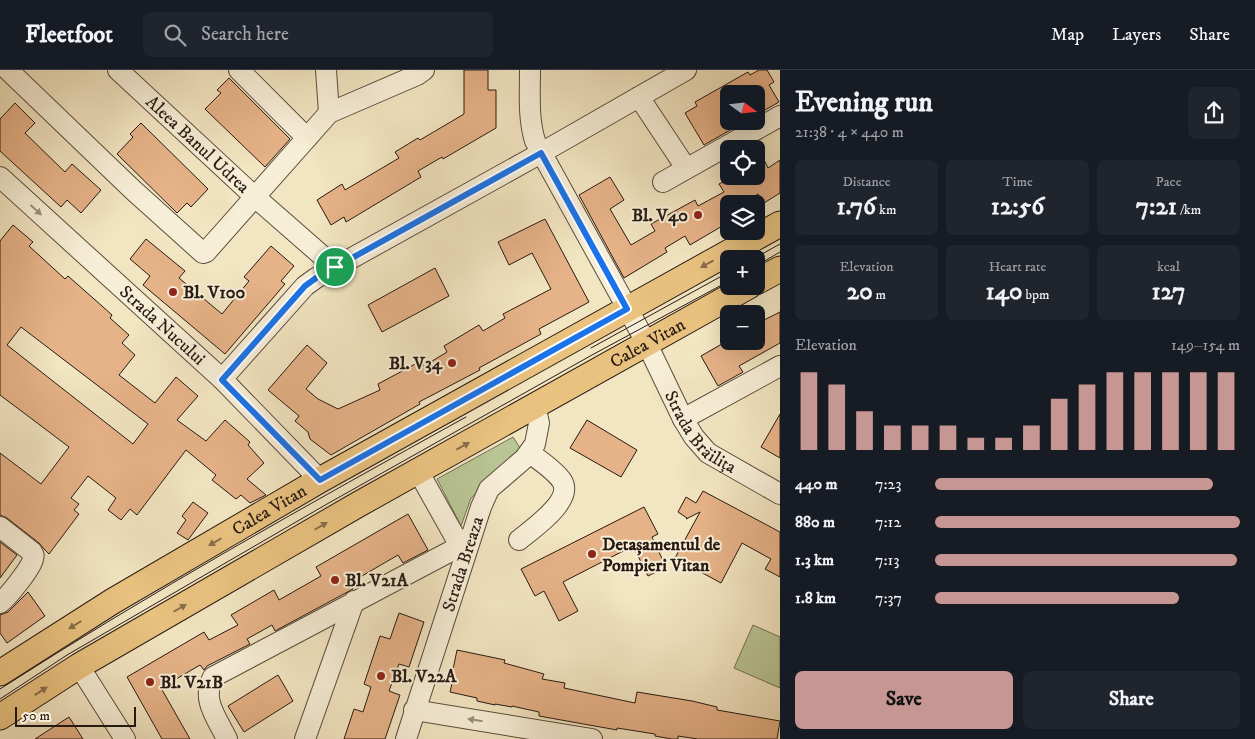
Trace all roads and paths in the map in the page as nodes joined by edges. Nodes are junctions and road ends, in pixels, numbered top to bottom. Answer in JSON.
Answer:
{"nodes":[{"id":1,"x":8,"y":70,"type":"edge"},
{"id":2,"x":118,"y":70,"type":"edge"},
{"id":3,"x":239,"y":70,"type":"edge"},
{"id":4,"x":326,"y":70,"type":"edge"},
{"id":5,"x":424,"y":70,"type":"edge"},
{"id":6,"x":530,"y":70,"type":"edge"},
{"id":7,"x":686,"y":70,"type":"edge"},
{"id":8,"x":640,"y":97,"type":"junction"},
{"id":9,"x":329,"y":113,"type":"junction"},
{"id":10,"x":780,"y":116,"type":"edge"},
{"id":11,"x":307,"y":138,"type":"junction"},
{"id":12,"x":541,"y":153,"type":"junction"},
{"id":13,"x":686,"y":168,"type":"junction"},
{"id":14,"x":0,"y":177,"type":"edge"},
{"id":15,"x":663,"y":182,"type":"dead end"},
{"id":16,"x":255,"y":197,"type":"junction"},
{"id":17,"x":780,"y":224,"type":"edge"},
{"id":18,"x":335,"y":267,"type":"junction"},
{"id":19,"x":780,"y":269,"type":"edge"},
{"id":20,"x":765,"y":277,"type":"edge"},
{"id":21,"x":734,"y":295,"type":"edge"},
{"id":22,"x":627,"y":309,"type":"junction"},
{"id":23,"x":646,"y":344,"type":"junction"},
{"id":24,"x":777,"y":371,"type":"edge"},
{"id":25,"x":222,"y":380,"type":"junction"},
{"id":26,"x":535,"y":406,"type":"junction"},
{"id":27,"x":683,"y":418,"type":"junction"},
{"id":28,"x":530,"y":453,"type":"junction"},
{"id":29,"x":418,"y":471,"type":"junction"},
{"id":30,"x":320,"y":480,"type":"junction"},
{"id":31,"x":780,"y":494,"type":"edge"},
{"id":32,"x":0,"y":527,"type":"edge"},
{"id":33,"x":520,"y":540,"type":"dead end"},
{"id":34,"x":468,"y":542,"type":"junction"},
{"id":35,"x":354,"y":601,"type":"junction"},
{"id":36,"x":0,"y":604,"type":"edge"},
{"id":37,"x":79,"y":666,"type":"junction"},
{"id":38,"x":0,"y":673,"type":"edge"},
{"id":39,"x":414,"y":710,"type":"junction"},
{"id":40,"x":0,"y":717,"type":"edge"},
{"id":41,"x":564,"y":737,"type":"edge"},
{"id":42,"x":125,"y":739,"type":"edge"},
{"id":43,"x":228,"y":739,"type":"edge"},
{"id":44,"x":305,"y":739,"type":"edge"},
{"id":45,"x":406,"y":739,"type":"edge"},
{"id":46,"x":592,"y":739,"type":"edge"}],
"edges":[{"from":1,"to":16,"type":"street"},
{"from":2,"to":16,"type":"street","name":"Aleea Banul Udrea"},
{"from":3,"to":11,"type":"street"},
{"from":4,"to":9,"type":"street"},
{"from":5,"to":9,"type":"street","name":"Aleea Banul Udrea"},
{"from":6,"to":12,"type":"street","name":"Strada Brăilița"},
{"from":7,"to":8,"type":"street"},
{"from":8,"to":12,"type":"street"},
{"from":8,"to":13,"type":"street"},
{"from":9,"to":11,"type":"street","name":"Aleea Banul Udrea"},
{"from":10,"to":13,"type":"street"},
{"from":11,"to":16,"type":"street","name":"Aleea Banul Udrea"},
{"from":12,"to":18,"type":"street"},
{"from":12,"to":22,"type":"street","name":"Strada Brăilița"},
{"from":13,"to":15,"type":"street"},
{"from":14,"to":25,"type":"street","name":"Strada Nucului","one_way":true},
{"from":16,"to":18,"type":"street","name":"Aleea Banul Udrea"},
{"from":17,"to":22,"type":"main road","name":"Calea Vitan","one_way":true},
{"from":18,"to":25,"type":"street"},
{"from":19,"to":20,"type":"main road"},
{"from":21,"to":23,"type":"main road","name":"Calea Vitan"},
{"from":22,"to":23,"type":"street","name":"Strada Brăilița"},
{"from":22,"to":30,"type":"main road","name":"Calea Vitan"},
{"from":23,"to":26,"type":"main road","name":"Calea Vitan"},
{"from":23,"to":27,"type":"street","name":"Strada Brăilița"},
{"from":24,"to":27,"type":"street"},
{"from":25,"to":30,"type":"street","name":"Strada Nucului"},
{"from":26,"to":28,"type":"street","name":"Strada Breaza"},
{"from":29,"to":26,"type":"main road","name":"Calea Vitan","one_way":true},
{"from":27,"to":31,"type":"street","name":"Strada Brăilița"},
{"from":28,"to":33,"type":"street"},
{"from":28,"to":34,"type":"street","name":"Strada Breaza"},
{"from":29,"to":34,"type":"street"},
{"from":37,"to":29,"type":"main road","name":"Calea Vitan","one_way":true},
{"from":30,"to":38,"type":"main road","name":"Calea Vitan","one_way":true},
{"from":32,"to":36,"type":"street"},
{"from":34,"to":35,"type":"street"},
{"from":34,"to":39,"type":"street","name":"Strada Breaza"},
{"from":35,"to":43,"type":"street"},
{"from":35,"to":44,"type":"street"},
{"from":40,"to":37,"type":"main road","name":"Calea Vitan","one_way":true},
{"from":37,"to":42,"type":"street"},
{"from":41,"to":39,"type":"street","one_way":true},
{"from":39,"to":45,"type":"street","name":"Strada Breaza"},
{"from":41,"to":46,"type":"street"}]}
